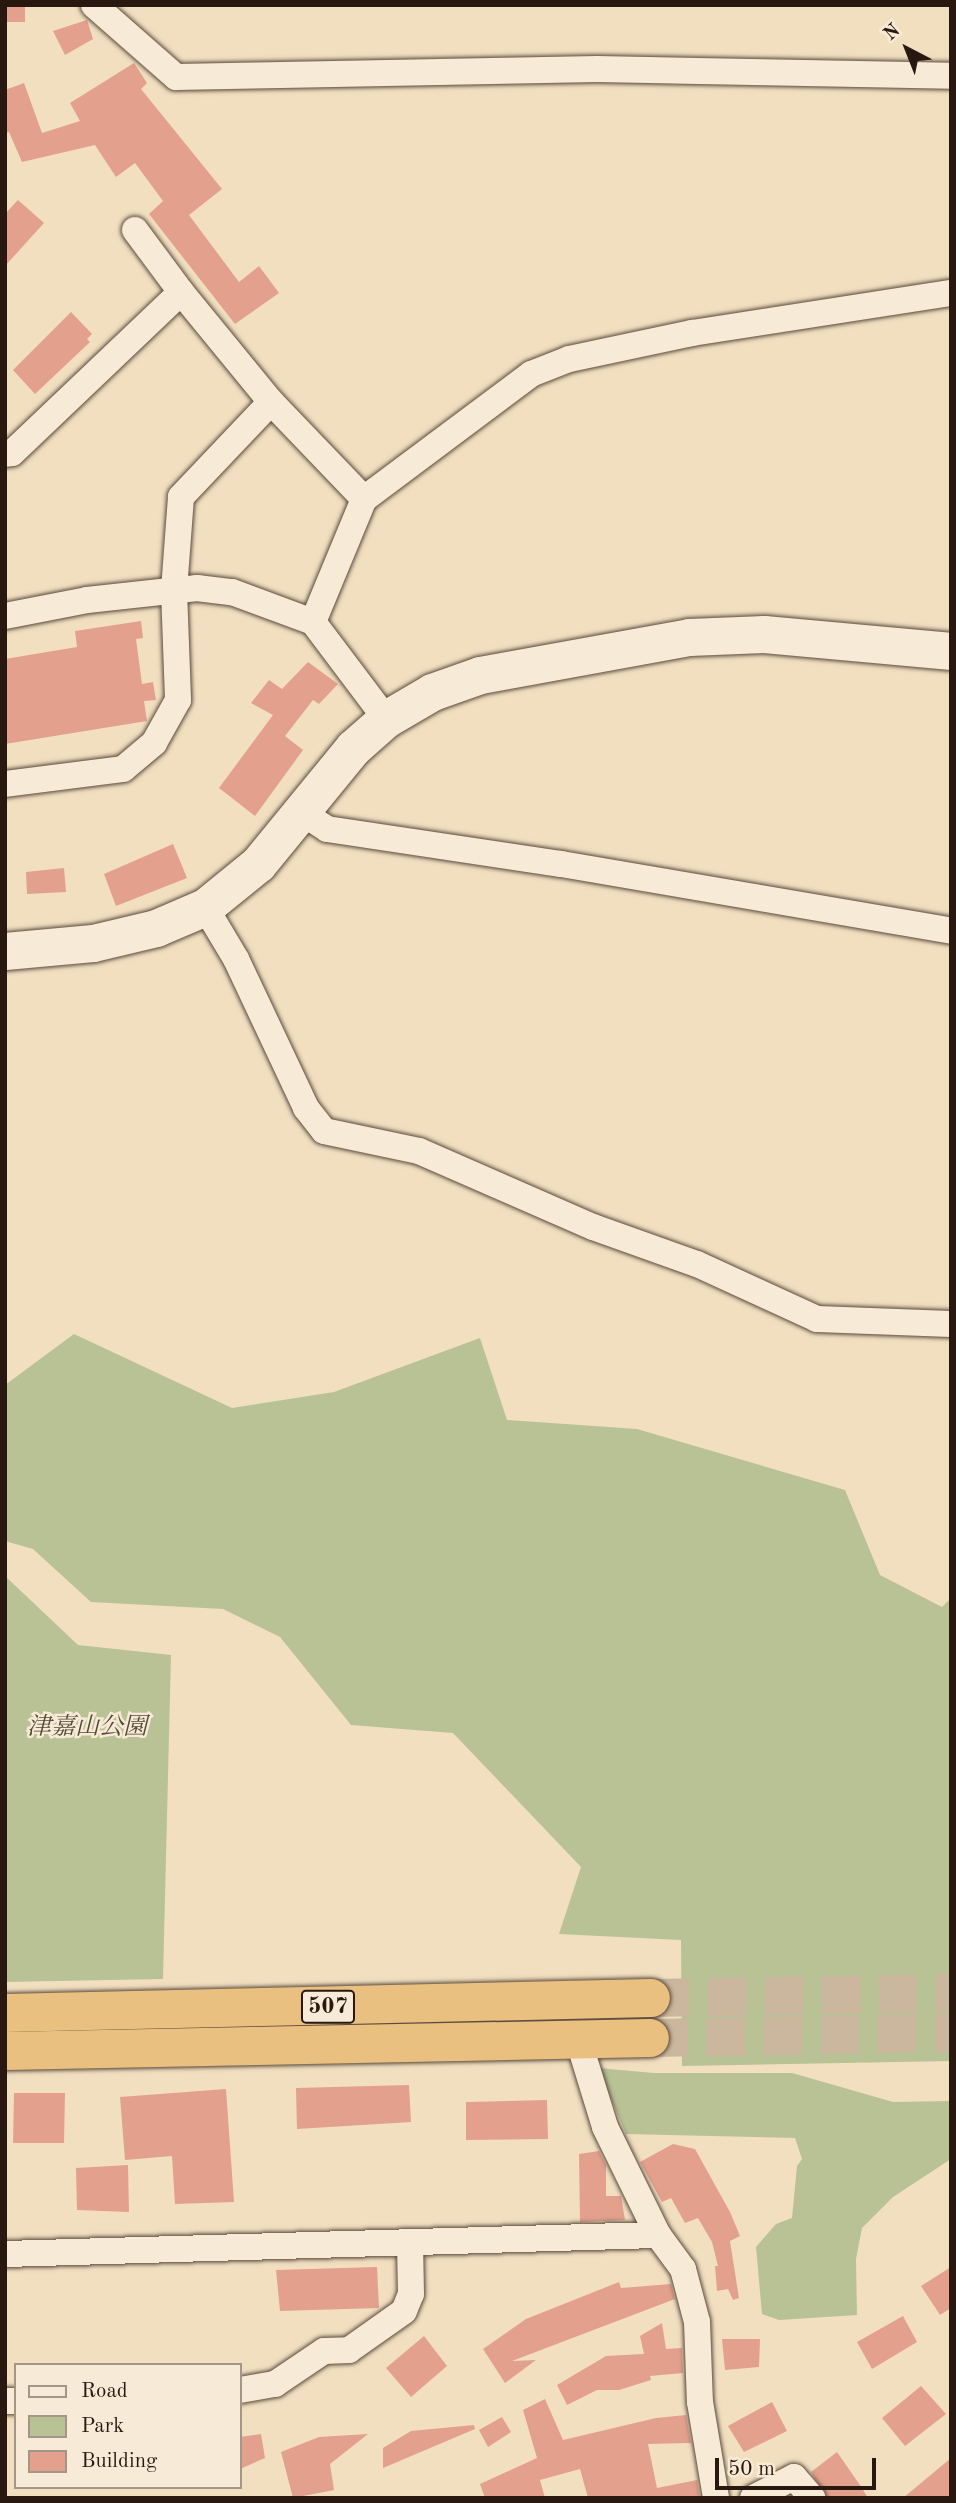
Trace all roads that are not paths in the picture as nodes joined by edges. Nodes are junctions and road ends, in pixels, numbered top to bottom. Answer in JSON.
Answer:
{"nodes":[{"id":1,"x":93,"y":5,"type":"edge"},
{"id":2,"x":951,"y":76,"type":"edge"},
{"id":3,"x":135,"y":230,"type":"dead end"},
{"id":4,"x":181,"y":292,"type":"junction"},
{"id":5,"x":951,"y":293,"type":"edge"},
{"id":6,"x":271,"y":402,"type":"junction"},
{"id":7,"x":5,"y":454,"type":"edge"},
{"id":8,"x":364,"y":499,"type":"junction"},
{"id":9,"x":174,"y":590,"type":"junction"},
{"id":10,"x":5,"y":616,"type":"edge"},
{"id":11,"x":313,"y":622,"type":"junction"},
{"id":12,"x":951,"y":651,"type":"edge"},
{"id":13,"x":386,"y":719,"type":"junction"},
{"id":14,"x":5,"y":784,"type":"edge"},
{"id":15,"x":301,"y":812,"type":"junction"},
{"id":16,"x":205,"y":907,"type":"junction"},
{"id":17,"x":951,"y":931,"type":"edge"},
{"id":18,"x":5,"y":951,"type":"edge"},
{"id":19,"x":951,"y":1324,"type":"edge"},
{"id":20,"x":651,"y":1998,"type":"tunnel mouth"},
{"id":21,"x":5,"y":2013,"type":"edge"},
{"id":22,"x":650,"y":2038,"type":"tunnel mouth"},
{"id":23,"x":578,"y":2039,"type":"junction"},
{"id":24,"x":5,"y":2051,"type":"edge"},
{"id":25,"x":658,"y":2235,"type":"junction"},
{"id":26,"x":410,"y":2243,"type":"junction"},
{"id":27,"x":5,"y":2254,"type":"edge"},
{"id":28,"x":242,"y":2390,"type":"edge"},
{"id":29,"x":716,"y":2498,"type":"edge"},
{"id":30,"x":753,"y":2498,"type":"edge"},
{"id":31,"x":811,"y":2498,"type":"edge"}],
"edges":[{"from":1,"to":2,"type":"street"},
{"from":3,"to":4,"type":"street"},
{"from":4,"to":6,"type":"street"},
{"from":4,"to":7,"type":"street"},
{"from":5,"to":8,"type":"street"},
{"from":6,"to":8,"type":"street"},
{"from":6,"to":9,"type":"street"},
{"from":8,"to":11,"type":"street"},
{"from":9,"to":10,"type":"street"},
{"from":9,"to":11,"type":"street"},
{"from":9,"to":14,"type":"street"},
{"from":11,"to":13,"type":"street"},
{"from":12,"to":13,"type":"street"},
{"from":13,"to":15,"type":"street"},
{"from":15,"to":16,"type":"street"},
{"from":15,"to":17,"type":"street"},
{"from":16,"to":18,"type":"street"},
{"from":16,"to":19,"type":"street"},
{"from":20,"to":21,"type":"highway","number":"507"},
{"from":22,"to":23,"type":"highway","number":"507"},
{"from":23,"to":24,"type":"highway","number":"507"},
{"from":23,"to":25,"type":"street"},
{"from":25,"to":26,"type":"street"},
{"from":25,"to":29,"type":"street"},
{"from":26,"to":27,"type":"street"},
{"from":26,"to":28,"type":"street"},
{"from":30,"to":31,"type":"street"}]}
